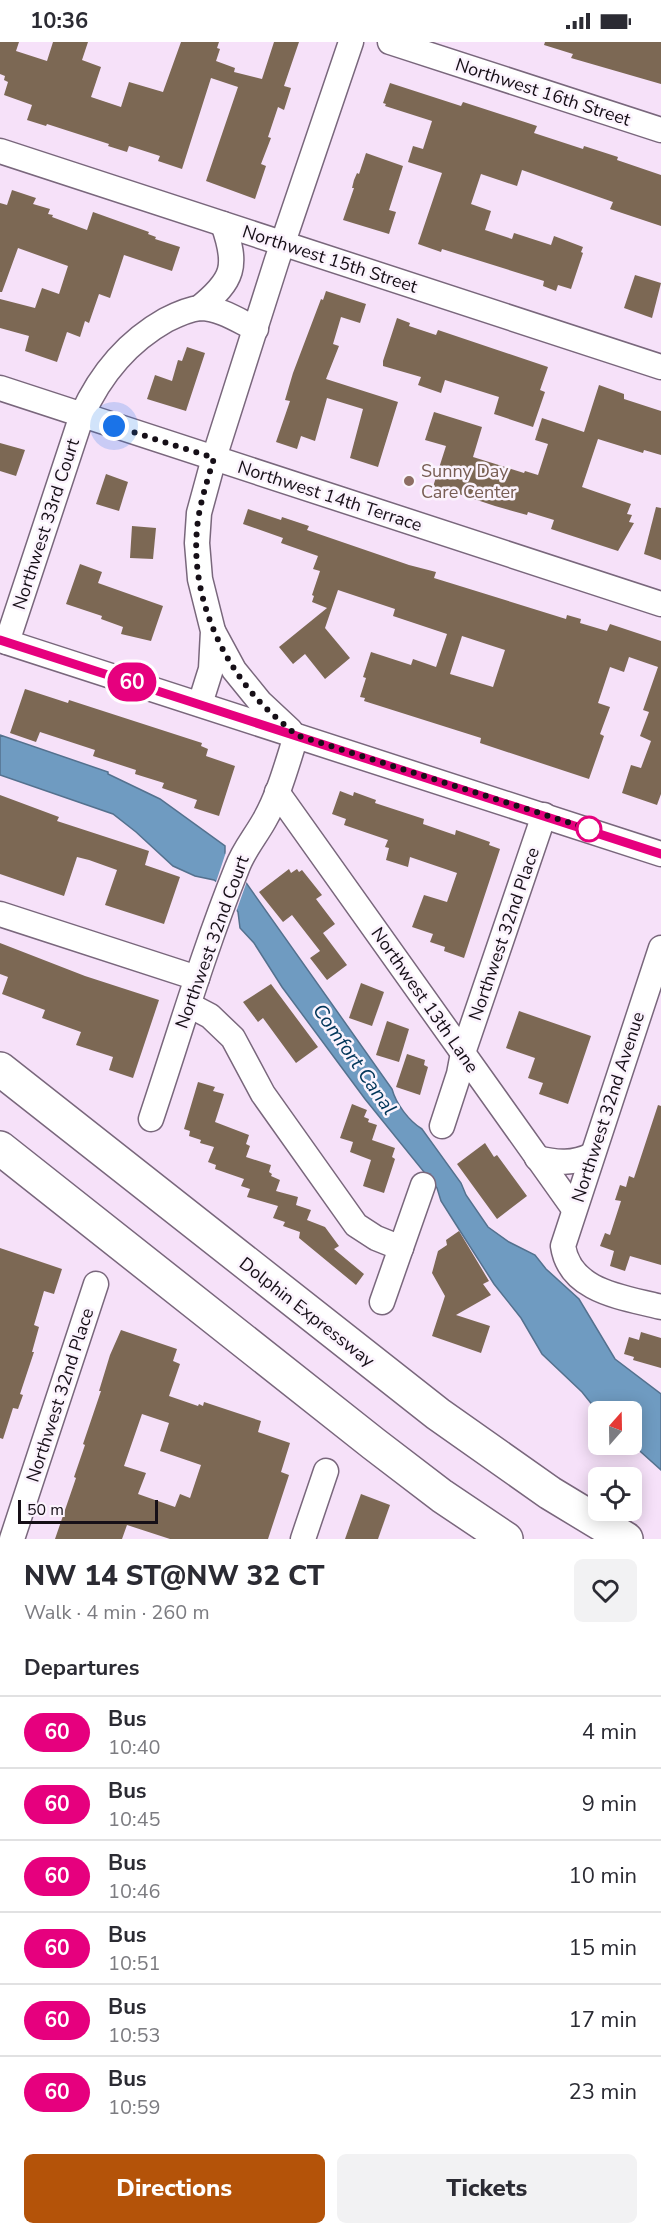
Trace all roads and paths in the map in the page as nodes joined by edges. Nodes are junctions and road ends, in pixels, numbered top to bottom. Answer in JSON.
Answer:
{"nodes":[{"id":1,"x":351,"y":42,"type":"edge"},
{"id":2,"x":390,"y":42,"type":"edge"},
{"id":3,"x":661,"y":130,"type":"edge"},
{"id":4,"x":0,"y":151,"type":"edge"},
{"id":5,"x":223,"y":224,"type":"junction"},
{"id":6,"x":282,"y":244,"type":"junction"},
{"id":7,"x":199,"y":308,"type":"junction"},
{"id":8,"x":256,"y":329,"type":"junction"},
{"id":9,"x":661,"y":367,"type":"edge"},
{"id":10,"x":0,"y":388,"type":"edge"},
{"id":11,"x":82,"y":415,"type":"junction"},
{"id":12,"x":214,"y":458,"type":"junction"},
{"id":13,"x":661,"y":604,"type":"edge"},
{"id":14,"x":213,"y":631,"type":"junction"},
{"id":15,"x":3,"y":641,"type":"edge"},
{"id":16,"x":200,"y":704,"type":"junction"},
{"id":17,"x":296,"y":735,"type":"junction"},
{"id":18,"x":277,"y":792,"type":"junction"},
{"id":19,"x":544,"y":815,"type":"junction"},
{"id":20,"x":661,"y":854,"type":"edge"},
{"id":21,"x":0,"y":914,"type":"edge"},
{"id":22,"x":661,"y":948,"type":"edge"},
{"id":23,"x":197,"y":978,"type":"junction"},
{"id":24,"x":189,"y":1005,"type":"junction"},
{"id":25,"x":463,"y":1053,"type":"junction"},
{"id":26,"x":0,"y":1058,"type":"edge"},
{"id":27,"x":0,"y":1068,"type":"edge"},
{"id":28,"x":151,"y":1119,"type":"dead end"},
{"id":29,"x":67,"y":1122,"type":"junction"},
{"id":30,"x":442,"y":1126,"type":"dead end"},
{"id":31,"x":0,"y":1148,"type":"edge"},
{"id":32,"x":592,"y":1155,"type":"junction"},
{"id":33,"x":537,"y":1158,"type":"junction"},
{"id":34,"x":423,"y":1185,"type":"dead end"},
{"id":35,"x":574,"y":1209,"type":"junction"},
{"id":36,"x":401,"y":1248,"type":"junction"},
{"id":37,"x":96,"y":1284,"type":"dead end"},
{"id":38,"x":382,"y":1302,"type":"dead end"},
{"id":39,"x":661,"y":1307,"type":"edge"},
{"id":40,"x":326,"y":1471,"type":"dead end"},
{"id":41,"x":12,"y":1539,"type":"edge"},
{"id":42,"x":303,"y":1539,"type":"edge"},
{"id":43,"x":506,"y":1539,"type":"edge"},
{"id":44,"x":626,"y":1539,"type":"edge"}],
"edges":[{"from":1,"to":6,"type":"street"},
{"from":2,"to":3,"type":"street","name":"Northwest 16th Street"},
{"from":4,"to":5,"type":"street","name":"Northwest 15th Street"},
{"from":5,"to":6,"type":"street","name":"Northwest 15th Street"},
{"from":5,"to":7,"type":"street"},
{"from":6,"to":8,"type":"street"},
{"from":6,"to":9,"type":"street","name":"Northwest 15th Street"},
{"from":7,"to":8,"type":"street"},
{"from":7,"to":11,"type":"street","name":"Northwest 33rd Court"},
{"from":8,"to":12,"type":"street"},
{"from":10,"to":11,"type":"street","name":"Northwest 14th Terrace"},
{"from":11,"to":12,"type":"street","name":"Northwest 14th Terrace"},
{"from":11,"to":15,"type":"street","name":"Northwest 33rd Court"},
{"from":12,"to":13,"type":"street","name":"Northwest 14th Terrace"},
{"from":12,"to":14,"type":"street"},
{"from":14,"to":16,"type":"street"},
{"from":14,"to":17,"type":"street"},
{"from":15,"to":16,"type":"street"},
{"from":16,"to":17,"type":"street"},
{"from":17,"to":18,"type":"street","name":"Northwest 32nd Court"},
{"from":17,"to":19,"type":"street"},
{"from":18,"to":23,"type":"street","name":"Northwest 32nd Court"},
{"from":18,"to":25,"type":"street","name":"Northwest 13th Lane"},
{"from":19,"to":20,"type":"street"},
{"from":19,"to":25,"type":"street","name":"Northwest 32nd Place"},
{"from":21,"to":23,"type":"street"},
{"from":22,"to":32,"type":"street","name":"Northwest 32nd Avenue"},
{"from":23,"to":24,"type":"street","name":"Northwest 32nd Court"},
{"from":24,"to":28,"type":"street","name":"Northwest 32nd Court"},
{"from":24,"to":36,"type":"street"},
{"from":25,"to":30,"type":"street"},
{"from":25,"to":33,"type":"street","name":"Northwest 13th Lane"},
{"from":26,"to":29,"type":"highway"},
{"from":27,"to":29,"type":"highway","name":"Dolphin Expressway"},
{"from":29,"to":44,"type":"highway","name":"Dolphin Expressway"},
{"from":31,"to":43,"type":"highway"},
{"from":32,"to":33,"type":"street"},
{"from":32,"to":35,"type":"street","name":"Northwest 32nd Avenue"},
{"from":33,"to":35,"type":"street","name":"Northwest 13th Lane"},
{"from":34,"to":36,"type":"street"},
{"from":35,"to":39,"type":"street","name":"Northwest 32nd Avenue"},
{"from":36,"to":38,"type":"street"},
{"from":37,"to":41,"type":"street","name":"Northwest 32nd Place"},
{"from":40,"to":42,"type":"street"}]}
